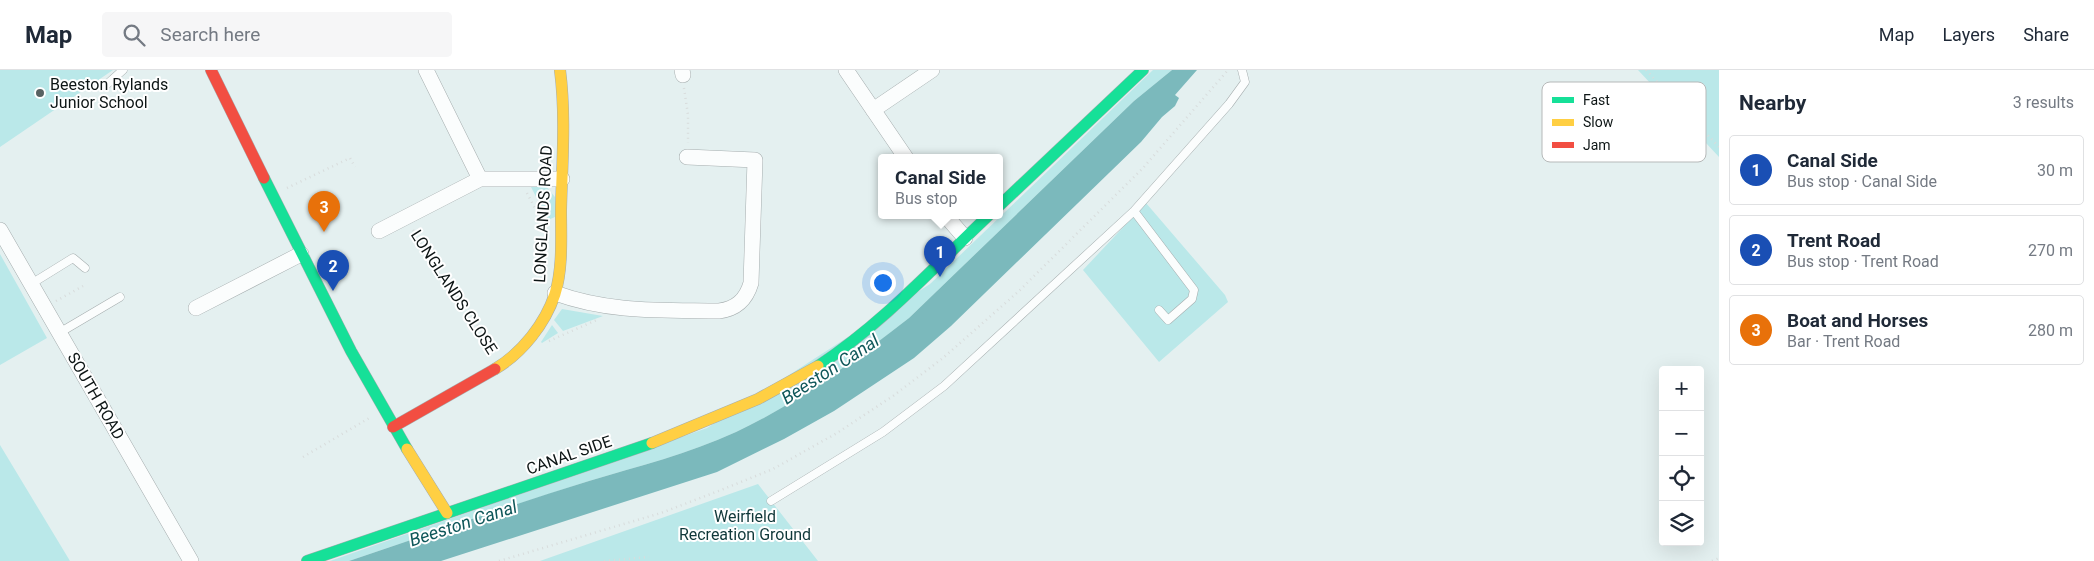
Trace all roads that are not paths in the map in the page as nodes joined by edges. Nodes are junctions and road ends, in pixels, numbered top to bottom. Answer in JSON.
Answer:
{"nodes":[{"id":1,"x":122,"y":70,"type":"edge"},
{"id":2,"x":211,"y":70,"type":"edge"},
{"id":3,"x":426,"y":70,"type":"edge"},
{"id":4,"x":560,"y":70,"type":"edge"},
{"id":5,"x":846,"y":70,"type":"edge"},
{"id":6,"x":932,"y":70,"type":"edge"},
{"id":7,"x":1143,"y":70,"type":"edge"},
{"id":8,"x":1242,"y":70,"type":"edge"},
{"id":9,"x":105,"y":86,"type":"dead end"},
{"id":10,"x":873,"y":110,"type":"junction"},
{"id":11,"x":903,"y":154,"type":"edge"},
{"id":12,"x":687,"y":158,"type":"road end"},
{"id":13,"x":480,"y":179,"type":"junction"},
{"id":14,"x":562,"y":180,"type":"junction"},
{"id":15,"x":1003,"y":202,"type":"edge"},
{"id":16,"x":1134,"y":211,"type":"junction"},
{"id":17,"x":949,"y":219,"type":"edge"},
{"id":18,"x":985,"y":219,"type":"edge"},
{"id":19,"x":0,"y":230,"type":"edge"},
{"id":20,"x":379,"y":231,"type":"dead end"},
{"id":21,"x":965,"y":238,"type":"junction"},
{"id":22,"x":301,"y":254,"type":"junction"},
{"id":23,"x":85,"y":268,"type":"dead end"},
{"id":24,"x":31,"y":284,"type":"junction"},
{"id":25,"x":555,"y":293,"type":"junction"},
{"id":26,"x":120,"y":297,"type":"dead end"},
{"id":27,"x":196,"y":308,"type":"dead end"},
{"id":28,"x":1159,"y":310,"type":"dead end"},
{"id":29,"x":60,"y":333,"type":"junction"},
{"id":30,"x":394,"y":427,"type":"junction"},
{"id":31,"x":771,"y":501,"type":"dead end"},
{"id":32,"x":447,"y":513,"type":"junction"},
{"id":33,"x":191,"y":561,"type":"edge"},
{"id":34,"x":306,"y":561,"type":"edge"}],
"edges":[{"from":1,"to":9,"type":"lane"},
{"from":2,"to":22,"type":"street"},
{"from":3,"to":13,"type":"street"},
{"from":4,"to":14,"type":"street","name":"LONGLANDS ROAD"},
{"from":5,"to":10,"type":"street"},
{"from":6,"to":10,"type":"street"},
{"from":7,"to":15,"type":"street"},
{"from":8,"to":16,"type":"lane"},
{"from":10,"to":11,"type":"street"},
{"from":12,"to":25,"type":"street"},
{"from":13,"to":14,"type":"street"},
{"from":13,"to":20,"type":"street"},
{"from":14,"to":25,"type":"street","name":"LONGLANDS ROAD"},
{"from":16,"to":28,"type":"lane"},
{"from":16,"to":31,"type":"lane"},
{"from":17,"to":21,"type":"street"},
{"from":18,"to":21,"type":"street","name":"CANAL SIDE"},
{"from":19,"to":24,"type":"street","name":"SOUTH ROAD"},
{"from":21,"to":32,"type":"street","name":"CANAL SIDE"},
{"from":22,"to":27,"type":"street"},
{"from":22,"to":30,"type":"street"},
{"from":23,"to":24,"type":"lane"},
{"from":24,"to":29,"type":"street","name":"SOUTH ROAD"},
{"from":25,"to":30,"type":"street","name":"LONGLANDS ROAD"},
{"from":26,"to":29,"type":"lane"},
{"from":29,"to":33,"type":"street","name":"SOUTH ROAD"},
{"from":30,"to":32,"type":"street"},
{"from":32,"to":34,"type":"street","name":"CANAL SIDE"}]}
